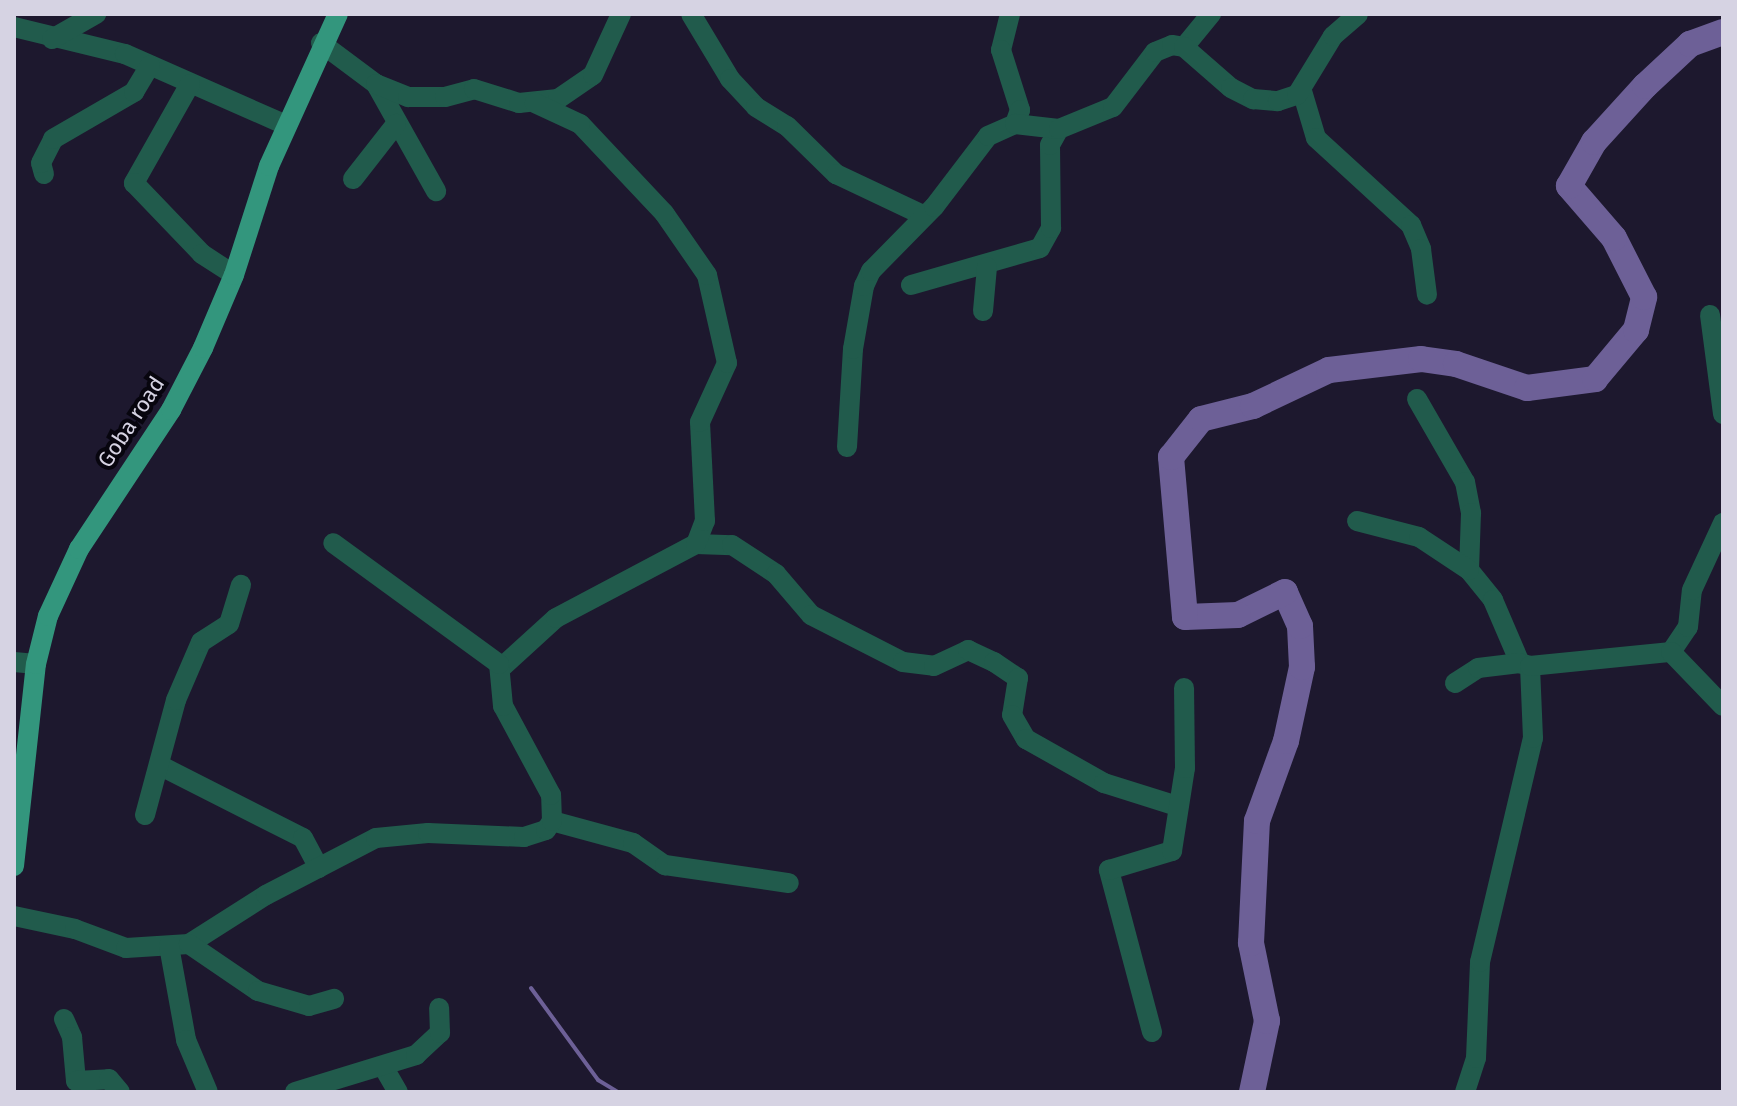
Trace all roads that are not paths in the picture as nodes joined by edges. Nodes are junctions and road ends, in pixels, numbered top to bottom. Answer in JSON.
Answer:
{"nodes":[{"id":1,"x":96,"y":14,"type":"edge"},
{"id":2,"x":338,"y":14,"type":"edge"},
{"id":3,"x":621,"y":14,"type":"edge"},
{"id":4,"x":691,"y":14,"type":"edge"},
{"id":5,"x":1010,"y":14,"type":"edge"},
{"id":6,"x":1211,"y":14,"type":"edge"},
{"id":7,"x":1358,"y":14,"type":"edge"},
{"id":8,"x":14,"y":27,"type":"edge"},
{"id":9,"x":52,"y":39,"type":"junction"},
{"id":10,"x":321,"y":43,"type":"junction"},
{"id":11,"x":1184,"y":47,"type":"junction"},
{"id":12,"x":150,"y":65,"type":"junction"},
{"id":13,"x":190,"y":84,"type":"junction"},
{"id":14,"x":376,"y":84,"type":"junction"},
{"id":15,"x":1302,"y":91,"type":"junction"},
{"id":16,"x":535,"y":103,"type":"junction"},
{"id":17,"x":396,"y":124,"type":"junction"},
{"id":18,"x":1015,"y":124,"type":"junction"},
{"id":19,"x":286,"y":125,"type":"junction"},
{"id":20,"x":1059,"y":129,"type":"junction"},
{"id":21,"x":44,"y":174,"type":"dead end"},
{"id":22,"x":353,"y":179,"type":"dead end"},
{"id":23,"x":436,"y":191,"type":"dead end"},
{"id":24,"x":925,"y":216,"type":"junction"},
{"id":25,"x":987,"y":267,"type":"junction"},
{"id":26,"x":234,"y":275,"type":"junction"},
{"id":27,"x":911,"y":285,"type":"dead end"},
{"id":28,"x":1427,"y":295,"type":"dead end"},
{"id":29,"x":983,"y":311,"type":"dead end"},
{"id":30,"x":1710,"y":315,"type":"dead end"},
{"id":31,"x":1417,"y":399,"type":"dead end"},
{"id":32,"x":1723,"y":414,"type":"edge"},
{"id":33,"x":847,"y":447,"type":"dead end"},
{"id":34,"x":1357,"y":521,"type":"dead end"},
{"id":35,"x":1723,"y":523,"type":"edge"},
{"id":36,"x":333,"y":543,"type":"dead end"},
{"id":37,"x":696,"y":544,"type":"junction"},
{"id":38,"x":1469,"y":570,"type":"junction"},
{"id":39,"x":241,"y":585,"type":"dead end"},
{"id":40,"x":1671,"y":652,"type":"junction"},
{"id":41,"x":14,"y":662,"type":"edge"},
{"id":42,"x":36,"y":664,"type":"junction"},
{"id":43,"x":1525,"y":665,"type":"junction"},
{"id":44,"x":501,"y":668,"type":"junction"},
{"id":45,"x":1455,"y":683,"type":"dead end"},
{"id":46,"x":1184,"y":688,"type":"dead end"},
{"id":47,"x":1723,"y":706,"type":"edge"},
{"id":48,"x":161,"y":766,"type":"junction"},
{"id":49,"x":1177,"y":806,"type":"junction"},
{"id":50,"x":145,"y":815,"type":"dead end"},
{"id":51,"x":552,"y":821,"type":"junction"},
{"id":52,"x":14,"y":866,"type":"edge"},
{"id":53,"x":319,"y":868,"type":"junction"},
{"id":54,"x":789,"y":883,"type":"dead end"},
{"id":55,"x":14,"y":916,"type":"edge"},
{"id":56,"x":179,"y":945,"type":"junction"},
{"id":57,"x":334,"y":999,"type":"dead end"},
{"id":58,"x":439,"y":1008,"type":"dead end"},
{"id":59,"x":64,"y":1019,"type":"dead end"},
{"id":60,"x":1152,"y":1032,"type":"dead end"},
{"id":61,"x":384,"y":1068,"type":"junction"},
{"id":62,"x":209,"y":1091,"type":"edge"},
{"id":63,"x":120,"y":1092,"type":"edge"},
{"id":64,"x":295,"y":1092,"type":"edge"},
{"id":65,"x":398,"y":1092,"type":"edge"},
{"id":66,"x":1465,"y":1092,"type":"edge"}],
"edges":[{"from":1,"to":9,"type":"street"},
{"from":2,"to":10,"type":"main road","name":"Goba road"},
{"from":3,"to":16,"type":"street"},
{"from":4,"to":24,"type":"street"},
{"from":5,"to":18,"type":"street"},
{"from":6,"to":11,"type":"street"},
{"from":7,"to":15,"type":"street"},
{"from":8,"to":9,"type":"street"},
{"from":9,"to":12,"type":"street"},
{"from":10,"to":14,"type":"street"},
{"from":10,"to":19,"type":"main road","name":"Goba road"},
{"from":11,"to":15,"type":"street"},
{"from":11,"to":20,"type":"street"},
{"from":12,"to":13,"type":"street"},
{"from":12,"to":21,"type":"street"},
{"from":13,"to":19,"type":"street"},
{"from":13,"to":26,"type":"street"},
{"from":14,"to":16,"type":"street"},
{"from":14,"to":17,"type":"street"},
{"from":15,"to":28,"type":"street"},
{"from":16,"to":37,"type":"street"},
{"from":17,"to":22,"type":"street"},
{"from":17,"to":23,"type":"street"},
{"from":18,"to":20,"type":"street"},
{"from":18,"to":24,"type":"street"},
{"from":19,"to":26,"type":"main road","name":"Goba road"},
{"from":20,"to":25,"type":"street"},
{"from":24,"to":33,"type":"street"},
{"from":25,"to":27,"type":"street"},
{"from":25,"to":29,"type":"street"},
{"from":26,"to":42,"type":"main road","name":"Goba road"},
{"from":30,"to":32,"type":"street"},
{"from":31,"to":38,"type":"street"},
{"from":34,"to":38,"type":"street"},
{"from":35,"to":40,"type":"street"},
{"from":36,"to":44,"type":"street"},
{"from":37,"to":44,"type":"street"},
{"from":37,"to":49,"type":"street"},
{"from":38,"to":43,"type":"street"},
{"from":39,"to":48,"type":"street"},
{"from":40,"to":43,"type":"street"},
{"from":40,"to":47,"type":"street"},
{"from":41,"to":42,"type":"street"},
{"from":42,"to":52,"type":"main road","name":"Goba road"},
{"from":43,"to":45,"type":"street"},
{"from":43,"to":66,"type":"street"},
{"from":44,"to":51,"type":"street"},
{"from":46,"to":49,"type":"street"},
{"from":48,"to":50,"type":"street"},
{"from":48,"to":53,"type":"street"},
{"from":49,"to":60,"type":"street"},
{"from":51,"to":53,"type":"street"},
{"from":51,"to":54,"type":"street"},
{"from":53,"to":56,"type":"street"},
{"from":55,"to":56,"type":"street"},
{"from":56,"to":57,"type":"street"},
{"from":56,"to":62,"type":"street"},
{"from":58,"to":61,"type":"street"},
{"from":59,"to":63,"type":"street"},
{"from":61,"to":64,"type":"street"},
{"from":61,"to":65,"type":"street"}]}
